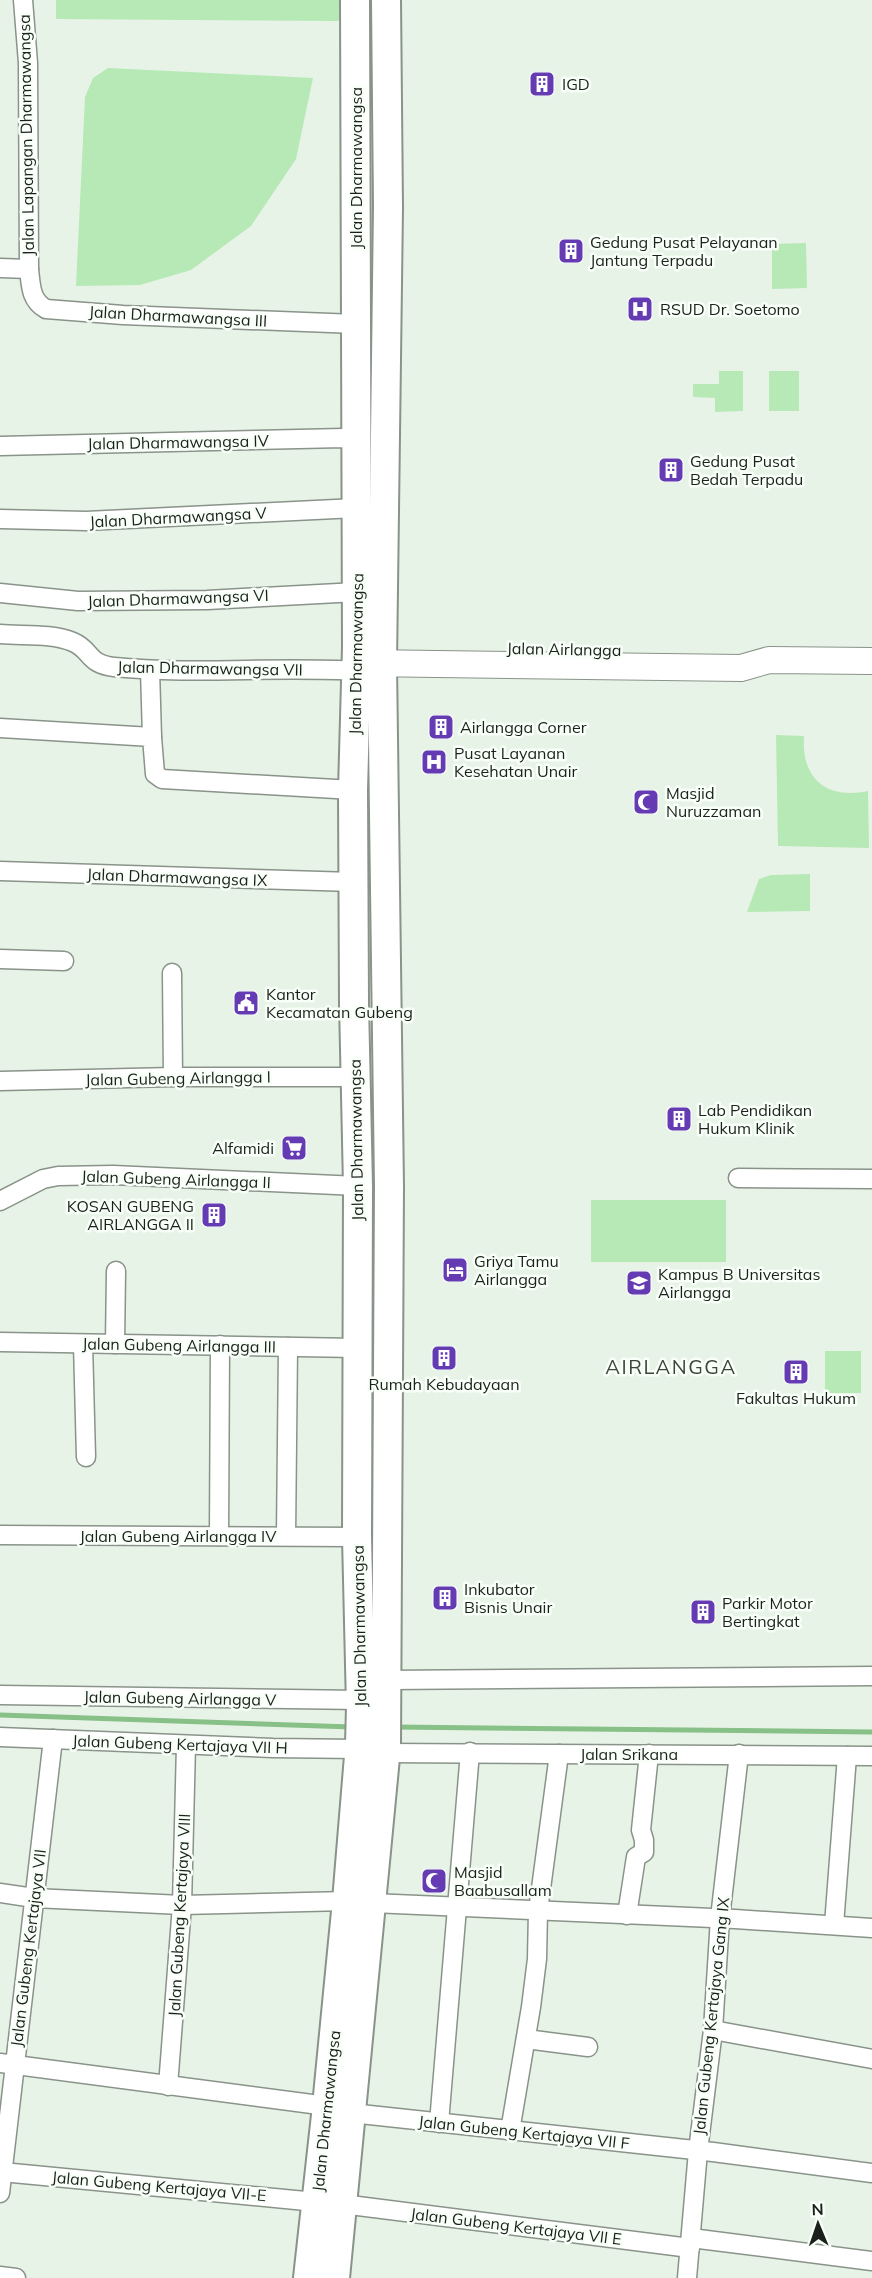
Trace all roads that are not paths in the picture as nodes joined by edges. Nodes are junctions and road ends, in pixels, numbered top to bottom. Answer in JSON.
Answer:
{"nodes":[{"id":1,"x":23,"y":0,"type":"edge"},
{"id":2,"x":355,"y":0,"type":"edge"},
{"id":3,"x":386,"y":0,"type":"edge"},
{"id":4,"x":356,"y":252,"type":"junction"},
{"id":5,"x":386,"y":252,"type":"junction"},
{"id":6,"x":0,"y":268,"type":"edge"},
{"id":7,"x":29,"y":269,"type":"junction"},
{"id":8,"x":356,"y":324,"type":"junction"},
{"id":9,"x":356,"y":439,"type":"junction"},
{"id":10,"x":0,"y":446,"type":"edge"},
{"id":11,"x":356,"y":508,"type":"junction"},
{"id":12,"x":0,"y":519,"type":"edge"},
{"id":13,"x":357,"y":592,"type":"junction"},
{"id":14,"x":0,"y":593,"type":"edge"},
{"id":15,"x":0,"y":634,"type":"edge"},
{"id":16,"x":367,"y":658,"type":"junction"},
{"id":17,"x":872,"y":661,"type":"edge"},
{"id":18,"x":150,"y":670,"type":"junction"},
{"id":19,"x":0,"y":728,"type":"edge"},
{"id":20,"x":152,"y":737,"type":"junction"},
{"id":21,"x":353,"y":790,"type":"junction"},
{"id":22,"x":0,"y":871,"type":"edge"},
{"id":23,"x":353,"y":882,"type":"junction"},
{"id":24,"x":0,"y":959,"type":"edge"},
{"id":25,"x":64,"y":961,"type":"dead end"},
{"id":26,"x":172,"y":973,"type":"dead end"},
{"id":27,"x":354,"y":1003,"type":"junction"},
{"id":28,"x":386,"y":1004,"type":"junction"},
{"id":29,"x":173,"y":1077,"type":"junction"},
{"id":30,"x":355,"y":1077,"type":"junction"},
{"id":31,"x":0,"y":1081,"type":"edge"},
{"id":32,"x":738,"y":1178,"type":"dead end"},
{"id":33,"x":872,"y":1179,"type":"edge"},
{"id":34,"x":358,"y":1186,"type":"junction"},
{"id":35,"x":0,"y":1201,"type":"edge"},
{"id":36,"x":116,"y":1271,"type":"dead end"},
{"id":37,"x":0,"y":1342,"type":"edge"},
{"id":38,"x":82,"y":1344,"type":"junction"},
{"id":39,"x":115,"y":1344,"type":"junction"},
{"id":40,"x":220,"y":1346,"type":"junction"},
{"id":41,"x":288,"y":1347,"type":"junction"},
{"id":42,"x":357,"y":1348,"type":"junction"},
{"id":43,"x":86,"y":1457,"type":"dead end"},
{"id":44,"x":0,"y":1535,"type":"edge"},
{"id":45,"x":219,"y":1536,"type":"junction"},
{"id":46,"x":286,"y":1536,"type":"junction"},
{"id":47,"x":357,"y":1537,"type":"junction"},
{"id":48,"x":872,"y":1676,"type":"edge"},
{"id":49,"x":386,"y":1680,"type":"junction"},
{"id":50,"x":0,"y":1695,"type":"edge"},
{"id":51,"x":369,"y":1705,"type":"junction"},
{"id":52,"x":0,"y":1737,"type":"edge"},
{"id":53,"x":53,"y":1739,"type":"junction"},
{"id":54,"x":186,"y":1745,"type":"junction"},
{"id":55,"x":373,"y":1748,"type":"junction"},
{"id":56,"x":470,"y":1752,"type":"junction"},
{"id":57,"x":559,"y":1754,"type":"junction"},
{"id":58,"x":649,"y":1754,"type":"junction"},
{"id":59,"x":739,"y":1754,"type":"junction"},
{"id":60,"x":847,"y":1756,"type":"junction"},
{"id":61,"x":872,"y":1756,"type":"edge"},
{"id":62,"x":0,"y":1893,"type":"edge"},
{"id":63,"x":34,"y":1898,"type":"junction"},
{"id":64,"x":359,"y":1902,"type":"junction"},
{"id":65,"x":182,"y":1905,"type":"junction"},
{"id":66,"x":458,"y":1907,"type":"junction"},
{"id":67,"x":538,"y":1911,"type":"junction"},
{"id":68,"x":627,"y":1915,"type":"junction"},
{"id":69,"x":720,"y":1918,"type":"junction"},
{"id":70,"x":834,"y":1925,"type":"junction"},
{"id":71,"x":872,"y":1928,"type":"edge"},
{"id":72,"x":713,"y":2030,"type":"junction"},
{"id":73,"x":526,"y":2039,"type":"junction"},
{"id":74,"x":588,"y":2047,"type":"dead end"},
{"id":75,"x":872,"y":2059,"type":"edge"},
{"id":76,"x":7,"y":2064,"type":"edge"},
{"id":77,"x":168,"y":2086,"type":"junction"},
{"id":78,"x":338,"y":2120,"type":"junction"},
{"id":79,"x":439,"y":2123,"type":"junction"},
{"id":80,"x":510,"y":2131,"type":"junction"},
{"id":81,"x":698,"y":2151,"type":"junction"},
{"id":82,"x":2,"y":2172,"type":"junction"},
{"id":83,"x":872,"y":2173,"type":"edge"},
{"id":84,"x":0,"y":2193,"type":"edge"},
{"id":85,"x":329,"y":2203,"type":"junction"},
{"id":86,"x":690,"y":2243,"type":"junction"},
{"id":87,"x":872,"y":2261,"type":"edge"},
{"id":88,"x":0,"y":2276,"type":"edge"},
{"id":89,"x":16,"y":2278,"type":"edge"},
{"id":90,"x":308,"y":2278,"type":"edge"},
{"id":91,"x":335,"y":2278,"type":"edge"},
{"id":92,"x":687,"y":2278,"type":"edge"}],
"edges":[{"from":1,"to":7,"type":"street","name":"Jalan Lapangan Dharmawangsa"},
{"from":2,"to":4,"type":"main road","name":"Jalan Dharmawangsa"},
{"from":3,"to":5,"type":"main road","name":"Jalan Dharmawangsa"},
{"from":4,"to":5,"type":"main road"},
{"from":4,"to":8,"type":"main road","name":"Jalan Dharmawangsa"},
{"from":5,"to":16,"type":"main road","name":"Jalan Dharmawangsa"},
{"from":6,"to":7,"type":"street"},
{"from":7,"to":8,"type":"street","name":"Jalan Dharmawangsa III"},
{"from":8,"to":9,"type":"main road","name":"Jalan Dharmawangsa"},
{"from":9,"to":10,"type":"street","name":"Jalan Dharmawangsa IV"},
{"from":9,"to":11,"type":"main road","name":"Jalan Dharmawangsa"},
{"from":11,"to":12,"type":"street","name":"Jalan Dharmawangsa V"},
{"from":11,"to":13,"type":"main road","name":"Jalan Dharmawangsa"},
{"from":13,"to":14,"type":"street","name":"Jalan Dharmawangsa VI"},
{"from":13,"to":16,"type":"main road","name":"Jalan Dharmawangsa"},
{"from":15,"to":18,"type":"street","name":"Jalan Dharmawangsa VII"},
{"from":16,"to":17,"type":"main road","name":"Jalan Airlangga"},
{"from":16,"to":18,"type":"street","name":"Jalan Dharmawangsa VII"},
{"from":16,"to":21,"type":"main road","name":"Jalan Dharmawangsa"},
{"from":16,"to":28,"type":"main road","name":"Jalan Dharmawangsa"},
{"from":18,"to":20,"type":"street"},
{"from":19,"to":20,"type":"street"},
{"from":20,"to":21,"type":"street"},
{"from":21,"to":23,"type":"main road","name":"Jalan Dharmawangsa"},
{"from":22,"to":23,"type":"street","name":"Jalan Dharmawangsa IX"},
{"from":23,"to":27,"type":"main road","name":"Jalan Dharmawangsa"},
{"from":24,"to":25,"type":"street"},
{"from":26,"to":29,"type":"street"},
{"from":27,"to":28,"type":"main road"},
{"from":27,"to":30,"type":"main road","name":"Jalan Dharmawangsa"},
{"from":28,"to":49,"type":"main road","name":"Jalan Dharmawangsa"},
{"from":29,"to":30,"type":"street","name":"Jalan Gubeng Airlangga I"},
{"from":29,"to":31,"type":"street","name":"Jalan Gubeng Airlangga I"},
{"from":30,"to":34,"type":"main road","name":"Jalan Dharmawangsa"},
{"from":32,"to":33,"type":"street"},
{"from":34,"to":35,"type":"street","name":"Jalan Gubeng Airlangga II"},
{"from":34,"to":42,"type":"main road","name":"Jalan Dharmawangsa"},
{"from":36,"to":39,"type":"street"},
{"from":37,"to":38,"type":"street","name":"Jalan Gubeng Airlangga III"},
{"from":38,"to":39,"type":"street","name":"Jalan Gubeng Airlangga III"},
{"from":38,"to":43,"type":"street"},
{"from":39,"to":40,"type":"street","name":"Jalan Gubeng Airlangga III"},
{"from":40,"to":41,"type":"street","name":"Jalan Gubeng Airlangga III"},
{"from":40,"to":45,"type":"street"},
{"from":41,"to":42,"type":"street","name":"Jalan Gubeng Airlangga III"},
{"from":41,"to":46,"type":"street"},
{"from":42,"to":47,"type":"main road","name":"Jalan Dharmawangsa"},
{"from":44,"to":45,"type":"street","name":"Jalan Gubeng Airlangga IV"},
{"from":45,"to":46,"type":"street","name":"Jalan Gubeng Airlangga IV"},
{"from":46,"to":47,"type":"street","name":"Jalan Gubeng Airlangga IV"},
{"from":47,"to":51,"type":"main road","name":"Jalan Dharmawangsa"},
{"from":48,"to":49,"type":"street"},
{"from":49,"to":51,"type":"main road","name":"Jalan Dharmawangsa"},
{"from":50,"to":51,"type":"street","name":"Jalan Gubeng Airlangga V"},
{"from":51,"to":55,"type":"main road","name":"Jalan Dharmawangsa"},
{"from":52,"to":53,"type":"street","name":"Jalan Gubeng Kertajaya VII H"},
{"from":53,"to":54,"type":"street","name":"Jalan Gubeng Kertajaya VII H"},
{"from":53,"to":63,"type":"street","name":"Jalan Gubeng Kertajaya VII"},
{"from":54,"to":55,"type":"street","name":"Jalan Gubeng Kertajaya VII H"},
{"from":54,"to":65,"type":"street","name":"Jalan Gubeng Kertajaya VIII"},
{"from":55,"to":56,"type":"street","name":"Jalan Srikana"},
{"from":55,"to":64,"type":"main road","name":"Jalan Dharmawangsa"},
{"from":56,"to":57,"type":"street","name":"Jalan Srikana"},
{"from":56,"to":66,"type":"street"},
{"from":57,"to":58,"type":"street","name":"Jalan Srikana"},
{"from":57,"to":67,"type":"street"},
{"from":58,"to":59,"type":"street","name":"Jalan Srikana"},
{"from":58,"to":68,"type":"street"},
{"from":59,"to":60,"type":"street","name":"Jalan Srikana"},
{"from":59,"to":69,"type":"street","name":"Jalan Gubeng Kertajaya Gang IX"},
{"from":60,"to":61,"type":"street","name":"Jalan Srikana"},
{"from":60,"to":70,"type":"street"},
{"from":62,"to":63,"type":"street"},
{"from":63,"to":65,"type":"street"},
{"from":63,"to":76,"type":"street","name":"Jalan Gubeng Kertajaya VII"},
{"from":64,"to":65,"type":"street"},
{"from":64,"to":66,"type":"street"},
{"from":64,"to":78,"type":"main road","name":"Jalan Dharmawangsa"},
{"from":65,"to":77,"type":"street","name":"Jalan Gubeng Kertajaya VIII"},
{"from":66,"to":67,"type":"street"},
{"from":66,"to":79,"type":"street"},
{"from":67,"to":68,"type":"street"},
{"from":67,"to":73,"type":"street"},
{"from":68,"to":69,"type":"street"},
{"from":69,"to":70,"type":"street"},
{"from":69,"to":72,"type":"street","name":"Jalan Gubeng Kertajaya Gang IX"},
{"from":70,"to":71,"type":"street"},
{"from":72,"to":75,"type":"street"},
{"from":72,"to":81,"type":"street","name":"Jalan Gubeng Kertajaya Gang IX"},
{"from":73,"to":74,"type":"street"},
{"from":73,"to":80,"type":"street"},
{"from":76,"to":77,"type":"street","name":"Jalan Gubeng Kertajaya VII F"},
{"from":76,"to":82,"type":"street","name":"Jalan Gubeng Kertajaya VII"},
{"from":77,"to":78,"type":"street","name":"Jalan Gubeng Kertajaya VII F"},
{"from":78,"to":79,"type":"street","name":"Jalan Gubeng Kertajaya VII F"},
{"from":78,"to":85,"type":"main road","name":"Jalan Dharmawangsa"},
{"from":79,"to":80,"type":"street","name":"Jalan Gubeng Kertajaya VII F"},
{"from":80,"to":81,"type":"street","name":"Jalan Gubeng Kertajaya VII F"},
{"from":81,"to":83,"type":"street","name":"Jalan Gubeng Kertajaya VII F"},
{"from":81,"to":86,"type":"street","name":"Jalan Gubeng Kertajaya Gang IX"},
{"from":82,"to":84,"type":"street","name":"Jalan Gubeng Kertajaya VII"},
{"from":82,"to":85,"type":"street","name":"Jalan Gubeng Kertajaya VII-E"},
{"from":85,"to":86,"type":"street","name":"Jalan Gubeng Kertajaya VII E"},
{"from":85,"to":90,"type":"main road","name":"Jalan Dharmawangsa"},
{"from":85,"to":91,"type":"main road","name":"Jalan Dharmawangsa"},
{"from":86,"to":87,"type":"street","name":"Jalan Gubeng Kertajaya VII E"},
{"from":86,"to":92,"type":"street","name":"Jalan Gubeng Kertajaya Gang IX"},
{"from":88,"to":89,"type":"street"}]}
